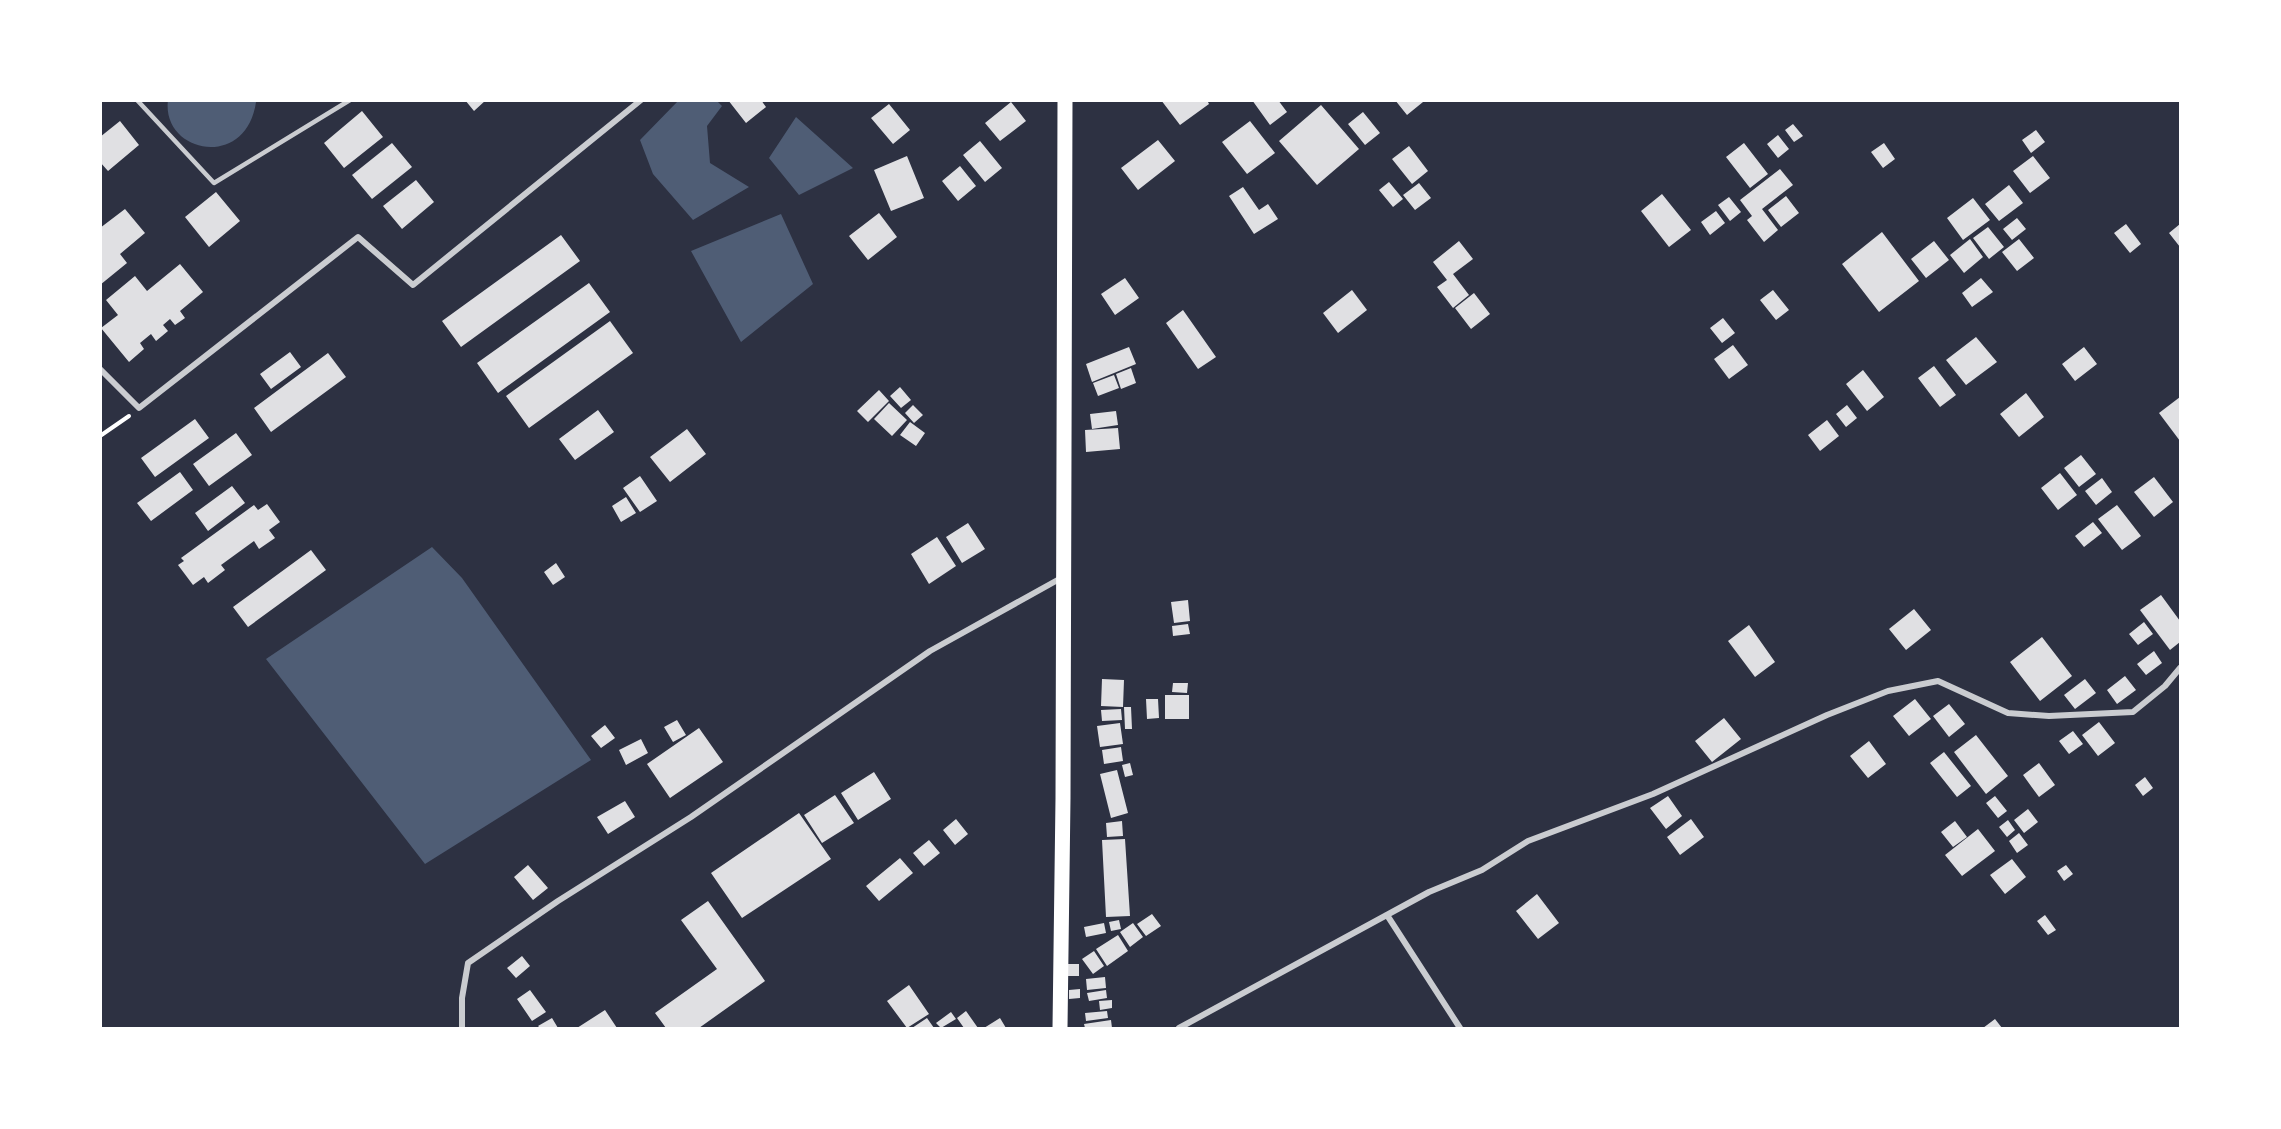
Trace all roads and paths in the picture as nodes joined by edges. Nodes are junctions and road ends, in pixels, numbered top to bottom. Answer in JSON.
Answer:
{"nodes":[{"id":1,"x":137,"y":100,"type":"edge"},
{"id":2,"x":350,"y":100,"type":"edge"},
{"id":3,"x":641,"y":100,"type":"edge"},
{"id":4,"x":1065,"y":100,"type":"edge"},
{"id":5,"x":100,"y":369,"type":"edge"},
{"id":6,"x":139,"y":408,"type":"junction"},
{"id":7,"x":100,"y":436,"type":"edge"},
{"id":8,"x":1064,"y":577,"type":"junction"},
{"id":9,"x":2181,"y":668,"type":"edge"},
{"id":10,"x":1387,"y":915,"type":"junction"},
{"id":11,"x":462,"y":1029,"type":"edge"},
{"id":12,"x":1060,"y":1029,"type":"edge"},
{"id":13,"x":1179,"y":1029,"type":"edge"},
{"id":14,"x":1460,"y":1029,"type":"edge"}],
"edges":[{"from":1,"to":2,"type":"lane"},
{"from":3,"to":6,"type":"street"},
{"from":4,"to":8,"type":"highway"},
{"from":5,"to":6,"type":"street"},
{"from":6,"to":7,"type":"path"},
{"from":8,"to":11,"type":"street"},
{"from":8,"to":12,"type":"highway"},
{"from":9,"to":10,"type":"street"},
{"from":10,"to":13,"type":"street"},
{"from":10,"to":14,"type":"street"}]}
